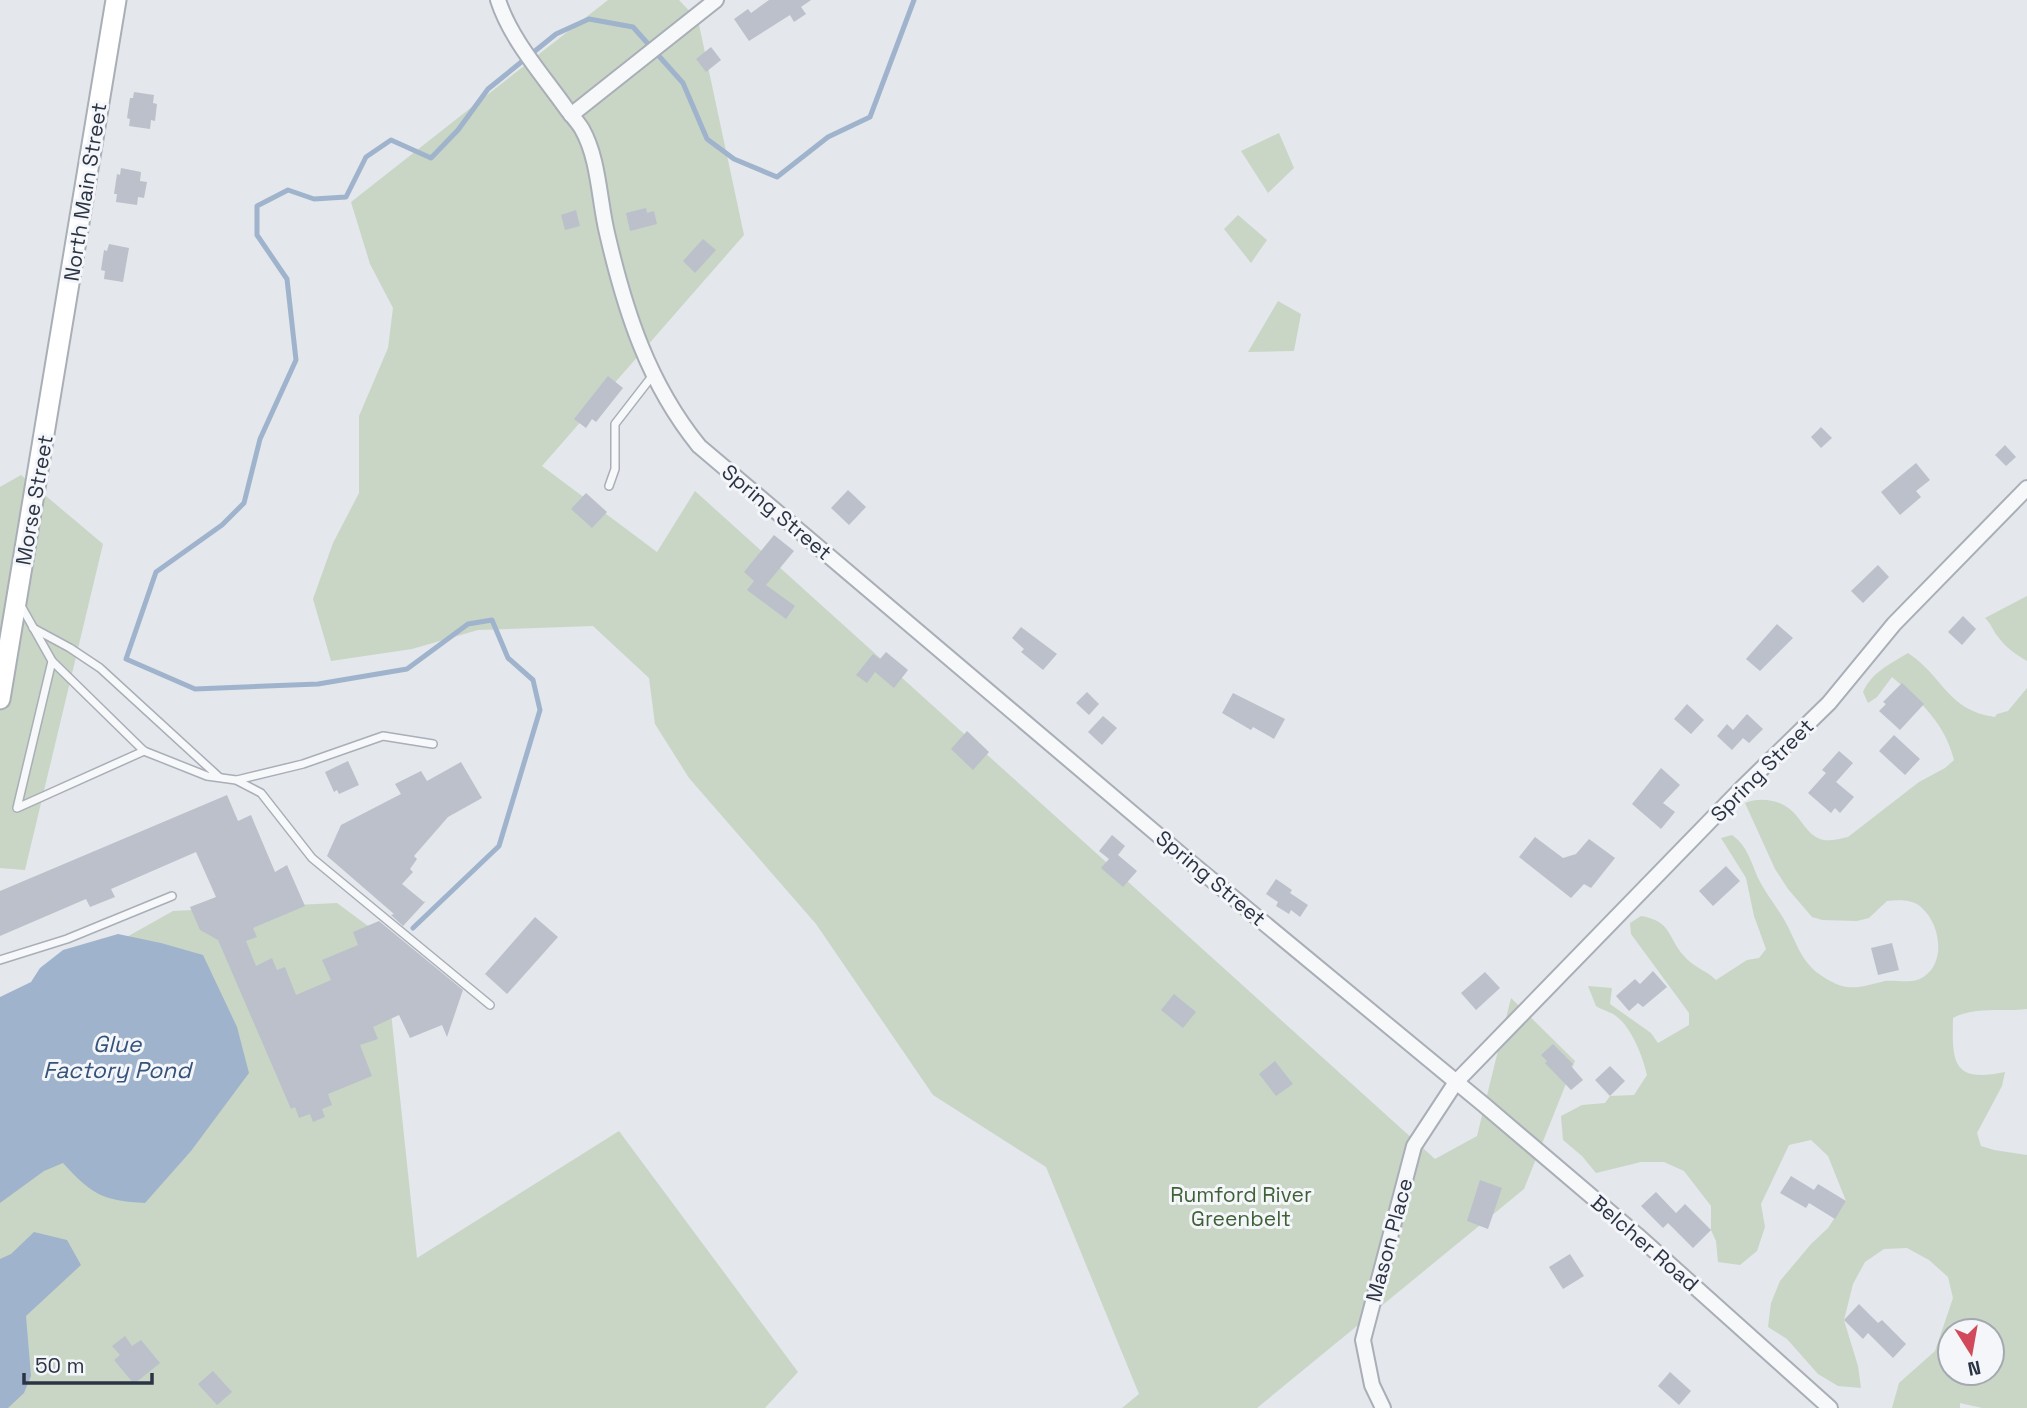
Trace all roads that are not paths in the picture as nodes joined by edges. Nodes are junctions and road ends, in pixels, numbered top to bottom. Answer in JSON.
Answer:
{"nodes":[{"id":1,"x":116,"y":0,"type":"edge"},
{"id":2,"x":498,"y":0,"type":"edge"},
{"id":3,"x":716,"y":0,"type":"edge"},
{"id":4,"x":571,"y":114,"type":"junction"},
{"id":5,"x":653,"y":374,"type":"junction"},
{"id":6,"x":53,"y":383,"type":"joint"},
{"id":7,"x":609,"y":486,"type":"dead end"},
{"id":8,"x":2027,"y":488,"type":"edge"},
{"id":9,"x":17,"y":599,"type":"junction"},
{"id":10,"x":33,"y":628,"type":"junction"},
{"id":11,"x":52,"y":662,"type":"junction"},
{"id":12,"x":0,"y":699,"type":"edge"},
{"id":13,"x":433,"y":744,"type":"dead end"},
{"id":14,"x":144,"y":751,"type":"junction"},
{"id":15,"x":220,"y":778,"type":"junction"},
{"id":16,"x":236,"y":780,"type":"junction"},
{"id":17,"x":172,"y":896,"type":"dead end"},
{"id":18,"x":0,"y":960,"type":"edge"},
{"id":19,"x":490,"y":1005,"type":"dead end"},
{"id":20,"x":1456,"y":1082,"type":"junction"},
{"id":21,"x":1383,"y":1408,"type":"edge"},
{"id":22,"x":1830,"y":1408,"type":"edge"}],
"edges":[{"from":1,"to":6,"type":"street","name":"North Main Street"},
{"from":2,"to":4,"type":"street","name":"Spring Street"},
{"from":3,"to":4,"type":"street"},
{"from":4,"to":5,"type":"street","name":"Spring Street"},
{"from":5,"to":7,"type":"lane"},
{"from":5,"to":20,"type":"street","name":"Spring Street"},
{"from":6,"to":9,"type":"street","name":"Morse Street"},
{"from":8,"to":20,"type":"street","name":"Spring Street"},
{"from":9,"to":10,"type":"lane"},
{"from":9,"to":12,"type":"street","name":"Morse Street"},
{"from":10,"to":11,"type":"lane"},
{"from":10,"to":15,"type":"lane"},
{"from":11,"to":14,"type":"lane"},
{"from":11,"to":14,"type":"lane"},
{"from":13,"to":16,"type":"lane"},
{"from":14,"to":15,"type":"lane"},
{"from":15,"to":16,"type":"lane"},
{"from":16,"to":19,"type":"lane"},
{"from":17,"to":18,"type":"lane"},
{"from":20,"to":21,"type":"street","name":"Mason Place"},
{"from":20,"to":22,"type":"street","name":"Belcher Road"}]}
